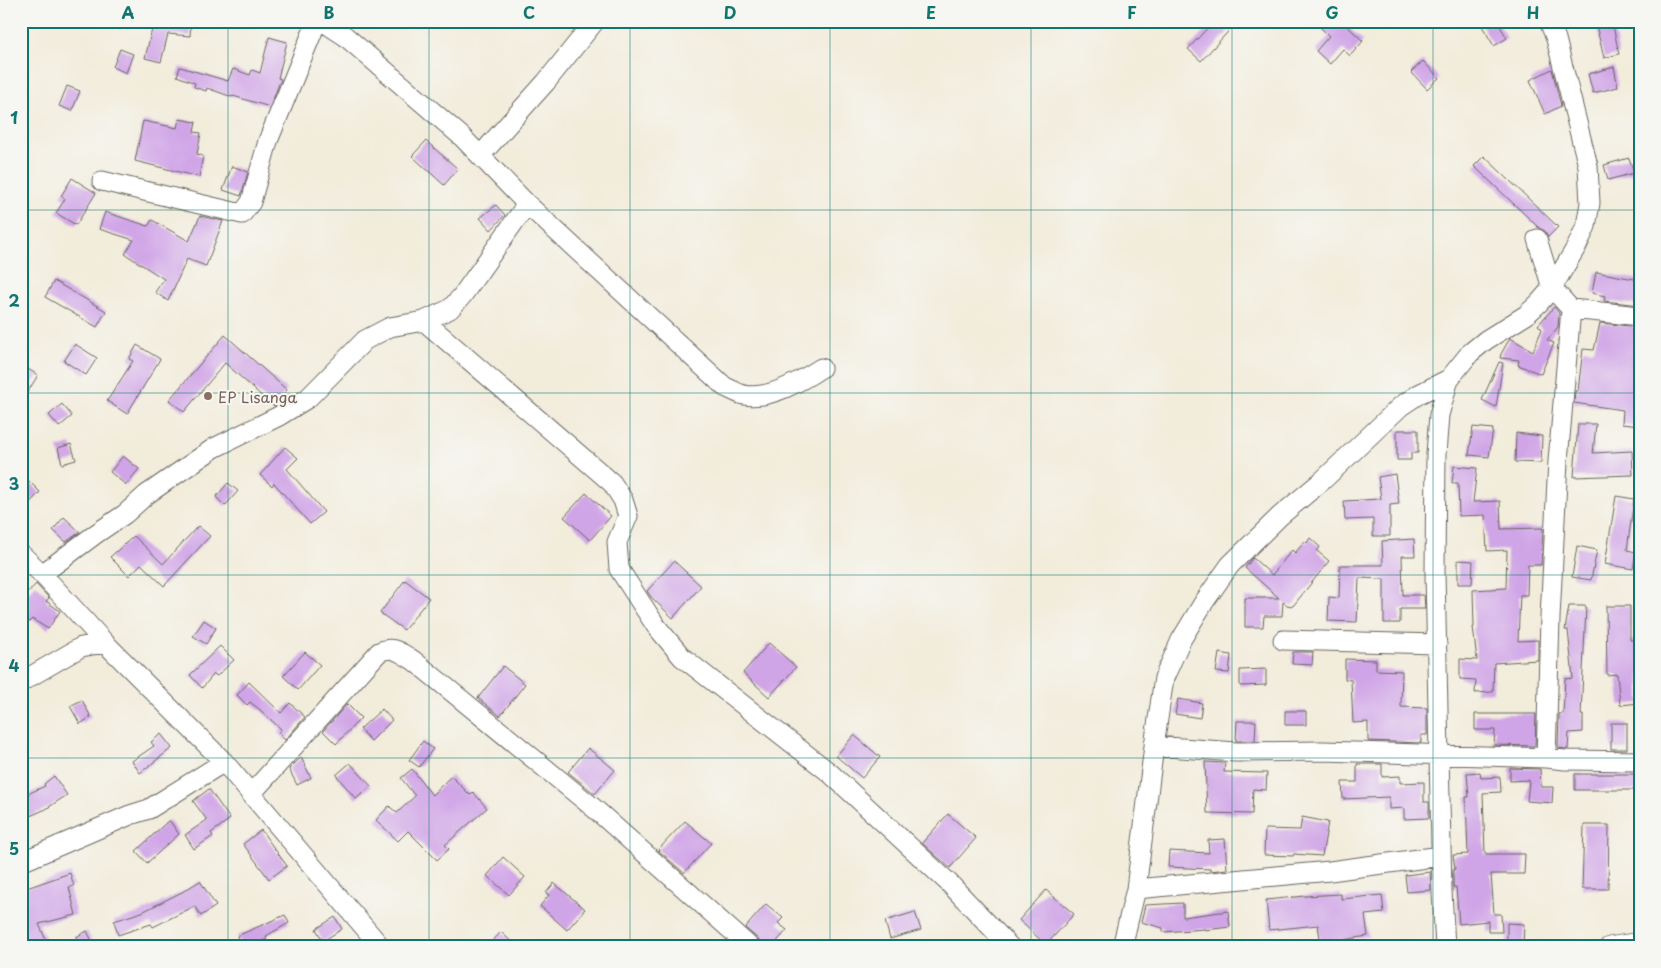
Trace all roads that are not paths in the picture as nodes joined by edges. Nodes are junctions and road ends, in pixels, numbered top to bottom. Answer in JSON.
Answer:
{"nodes":[{"id":1,"x":318,"y":21,"type":"edge"},
{"id":2,"x":322,"y":21,"type":"edge"},
{"id":3,"x":595,"y":21,"type":"edge"},
{"id":4,"x":1549,"y":21,"type":"edge"},
{"id":5,"x":480,"y":156,"type":"junction"},
{"id":6,"x":102,"y":181,"type":"dead end"},
{"id":7,"x":527,"y":204,"type":"junction"},
{"id":8,"x":1537,"y":239,"type":"dead end"},
{"id":9,"x":1552,"y":288,"type":"junction"},
{"id":10,"x":1571,"y":309,"type":"junction"},
{"id":11,"x":1640,"y":316,"type":"edge"},
{"id":12,"x":424,"y":321,"type":"junction"},
{"id":13,"x":821,"y":368,"type":"dead end"},
{"id":14,"x":1449,"y":379,"type":"junction"},
{"id":15,"x":21,"y":554,"type":"edge"},
{"id":16,"x":42,"y":574,"type":"junction"},
{"id":17,"x":98,"y":636,"type":"junction"},
{"id":18,"x":1283,"y":640,"type":"dead end"},
{"id":19,"x":1437,"y":644,"type":"junction"},
{"id":20,"x":21,"y":682,"type":"edge"},
{"id":21,"x":1154,"y":746,"type":"junction"},
{"id":22,"x":1438,"y":754,"type":"junction"},
{"id":23,"x":1546,"y":758,"type":"junction"},
{"id":24,"x":1640,"y":761,"type":"edge"},
{"id":25,"x":224,"y":762,"type":"junction"},
{"id":26,"x":251,"y":794,"type":"junction"},
{"id":27,"x":1441,"y":856,"type":"junction"},
{"id":28,"x":21,"y":862,"type":"edge"},
{"id":29,"x":1136,"y":889,"type":"junction"},
{"id":30,"x":1640,"y":942,"type":"edge"},
{"id":31,"x":381,"y":947,"type":"edge"},
{"id":32,"x":750,"y":947,"type":"edge"},
{"id":33,"x":1010,"y":947,"type":"edge"},
{"id":34,"x":1122,"y":947,"type":"edge"},
{"id":35,"x":1445,"y":947,"type":"edge"},
{"id":36,"x":1610,"y":947,"type":"edge"}],
"edges":[{"from":1,"to":6,"type":"street"},
{"from":2,"to":5,"type":"street"},
{"from":3,"to":5,"type":"street"},
{"from":4,"to":9,"type":"street"},
{"from":5,"to":7,"type":"street"},
{"from":7,"to":12,"type":"street"},
{"from":7,"to":13,"type":"street"},
{"from":8,"to":9,"type":"street"},
{"from":9,"to":10,"type":"street"},
{"from":9,"to":14,"type":"street"},
{"from":10,"to":11,"type":"street"},
{"from":10,"to":23,"type":"street"},
{"from":12,"to":16,"type":"street"},
{"from":12,"to":33,"type":"street"},
{"from":14,"to":19,"type":"street"},
{"from":14,"to":21,"type":"street"},
{"from":15,"to":16,"type":"street"},
{"from":16,"to":17,"type":"street"},
{"from":17,"to":20,"type":"street"},
{"from":17,"to":25,"type":"street"},
{"from":18,"to":19,"type":"street"},
{"from":19,"to":22,"type":"street"},
{"from":21,"to":22,"type":"street"},
{"from":21,"to":29,"type":"street"},
{"from":22,"to":23,"type":"street"},
{"from":22,"to":27,"type":"street"},
{"from":23,"to":24,"type":"street"},
{"from":25,"to":26,"type":"street"},
{"from":25,"to":28,"type":"street"},
{"from":26,"to":31,"type":"street"},
{"from":26,"to":32,"type":"street"},
{"from":27,"to":29,"type":"street"},
{"from":27,"to":35,"type":"street"},
{"from":29,"to":34,"type":"street"},
{"from":30,"to":36,"type":"street"}]}
